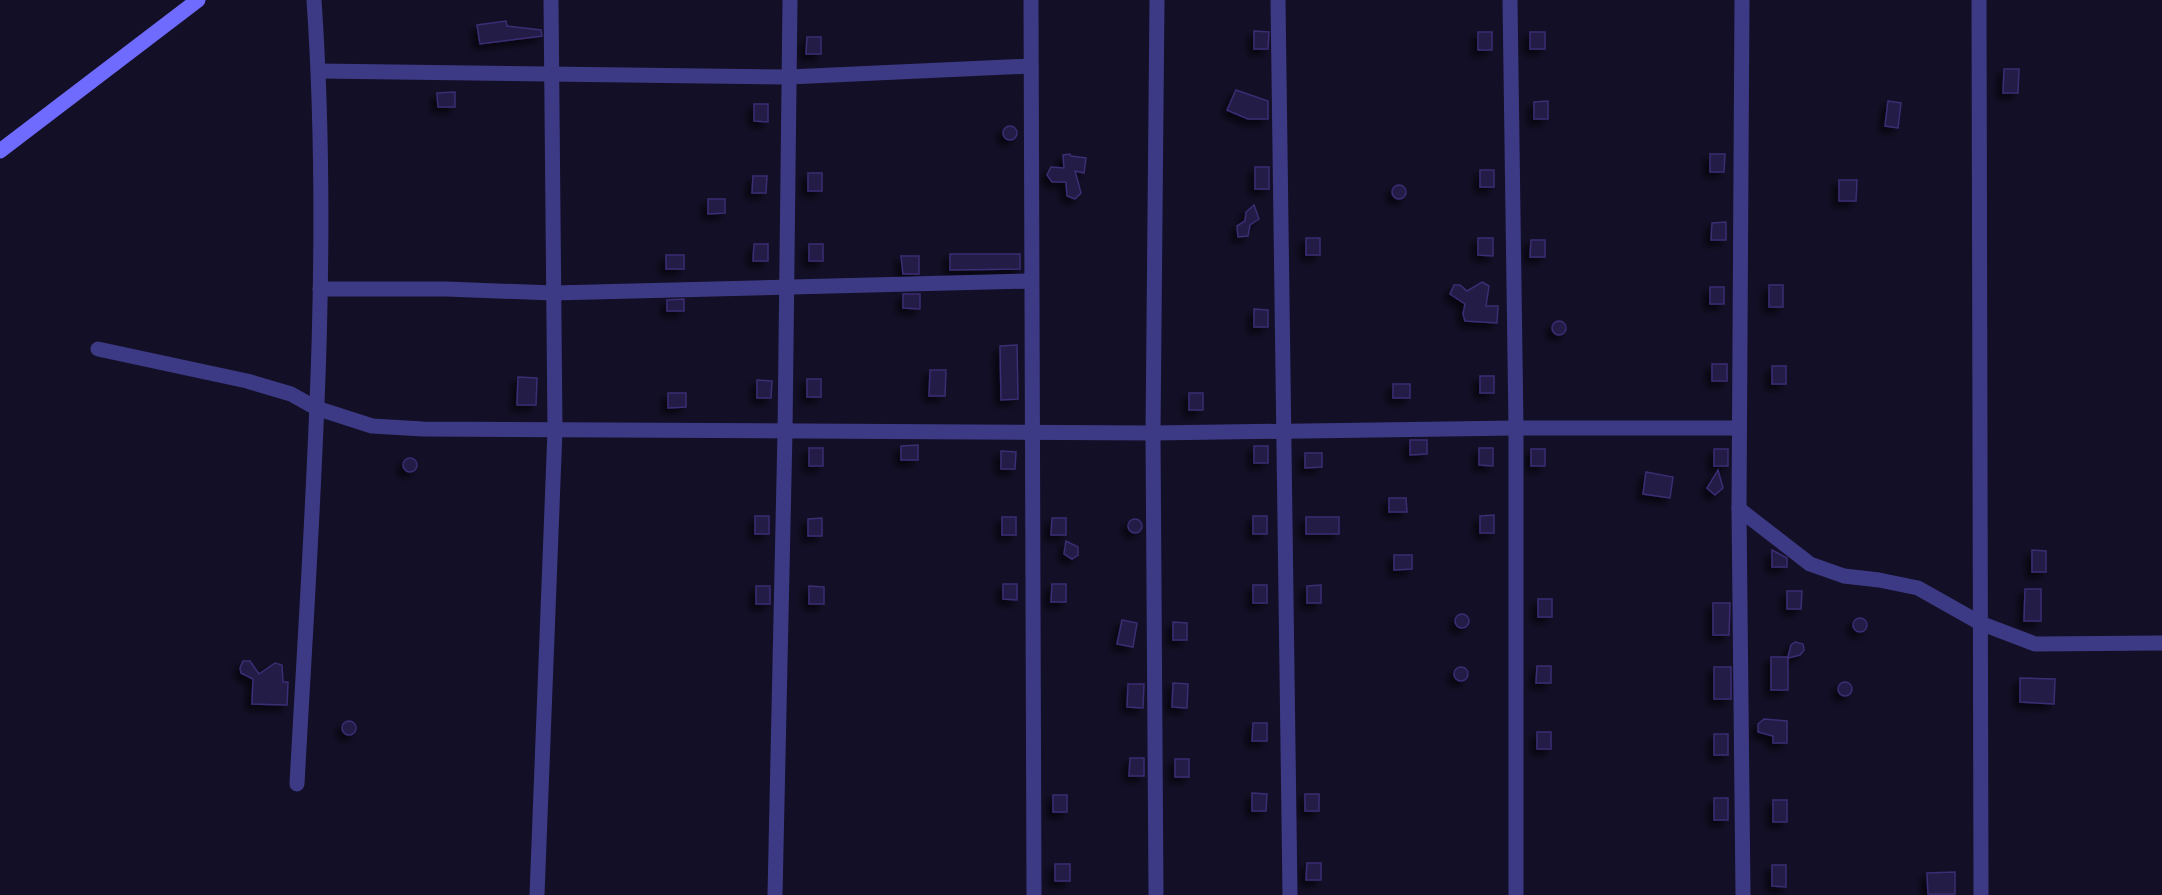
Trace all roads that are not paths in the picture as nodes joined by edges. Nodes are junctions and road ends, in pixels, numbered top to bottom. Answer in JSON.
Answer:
{"nodes":[{"id":1,"x":198,"y":0,"type":"edge"},
{"id":2,"x":314,"y":0,"type":"edge"},
{"id":3,"x":550,"y":0,"type":"edge"},
{"id":4,"x":790,"y":0,"type":"edge"},
{"id":5,"x":1031,"y":0,"type":"edge"},
{"id":6,"x":1157,"y":0,"type":"edge"},
{"id":7,"x":1278,"y":0,"type":"edge"},
{"id":8,"x":1510,"y":0,"type":"edge"},
{"id":9,"x":1742,"y":0,"type":"edge"},
{"id":10,"x":1978,"y":0,"type":"edge"},
{"id":11,"x":1031,"y":66,"type":"junction"},
{"id":12,"x":319,"y":71,"type":"junction"},
{"id":13,"x":551,"y":75,"type":"junction"},
{"id":14,"x":789,"y":77,"type":"junction"},
{"id":15,"x":0,"y":151,"type":"edge"},
{"id":16,"x":1031,"y":280,"type":"junction"},
{"id":17,"x":787,"y":285,"type":"junction"},
{"id":18,"x":320,"y":289,"type":"junction"},
{"id":19,"x":554,"y":293,"type":"junction"},
{"id":20,"x":98,"y":350,"type":"dead end"},
{"id":21,"x":316,"y":408,"type":"junction"},
{"id":22,"x":1516,"y":428,"type":"junction"},
{"id":23,"x":1739,"y":428,"type":"junction"},
{"id":24,"x":555,"y":430,"type":"junction"},
{"id":25,"x":1284,"y":430,"type":"junction"},
{"id":26,"x":1032,"y":431,"type":"junction"},
{"id":27,"x":785,"y":432,"type":"junction"},
{"id":28,"x":1153,"y":433,"type":"junction"},
{"id":29,"x":1739,"y":509,"type":"junction"},
{"id":30,"x":1980,"y":623,"type":"junction"},
{"id":31,"x":2162,"y":643,"type":"edge"},
{"id":32,"x":297,"y":784,"type":"dead end"},
{"id":33,"x":537,"y":895,"type":"edge"},
{"id":34,"x":775,"y":895,"type":"edge"},
{"id":35,"x":1034,"y":895,"type":"edge"},
{"id":36,"x":1156,"y":895,"type":"edge"},
{"id":37,"x":1290,"y":895,"type":"edge"},
{"id":38,"x":1516,"y":895,"type":"edge"},
{"id":39,"x":1743,"y":895,"type":"edge"},
{"id":40,"x":1981,"y":895,"type":"edge"}],
"edges":[{"from":1,"to":15,"type":"main road"},
{"from":2,"to":12,"type":"street"},
{"from":3,"to":13,"type":"street"},
{"from":4,"to":14,"type":"street"},
{"from":5,"to":11,"type":"street"},
{"from":6,"to":28,"type":"street"},
{"from":7,"to":25,"type":"street"},
{"from":8,"to":22,"type":"street"},
{"from":9,"to":23,"type":"street"},
{"from":10,"to":30,"type":"street"},
{"from":11,"to":14,"type":"street"},
{"from":11,"to":16,"type":"street"},
{"from":12,"to":13,"type":"street"},
{"from":12,"to":18,"type":"street"},
{"from":13,"to":14,"type":"street"},
{"from":13,"to":19,"type":"street"},
{"from":14,"to":17,"type":"street"},
{"from":16,"to":17,"type":"street"},
{"from":16,"to":26,"type":"street"},
{"from":17,"to":19,"type":"street"},
{"from":17,"to":27,"type":"street"},
{"from":18,"to":19,"type":"street"},
{"from":18,"to":21,"type":"street"},
{"from":19,"to":24,"type":"street"},
{"from":20,"to":21,"type":"street"},
{"from":21,"to":24,"type":"street"},
{"from":21,"to":32,"type":"street"},
{"from":22,"to":23,"type":"street"},
{"from":22,"to":25,"type":"street"},
{"from":22,"to":38,"type":"street"},
{"from":23,"to":29,"type":"street"},
{"from":24,"to":27,"type":"street"},
{"from":24,"to":33,"type":"street"},
{"from":25,"to":28,"type":"street"},
{"from":25,"to":37,"type":"street"},
{"from":26,"to":27,"type":"street"},
{"from":26,"to":28,"type":"street"},
{"from":26,"to":35,"type":"street"},
{"from":27,"to":34,"type":"street"},
{"from":28,"to":36,"type":"street"},
{"from":29,"to":30,"type":"street"},
{"from":29,"to":39,"type":"street"},
{"from":30,"to":31,"type":"street"},
{"from":30,"to":40,"type":"street"}]}
